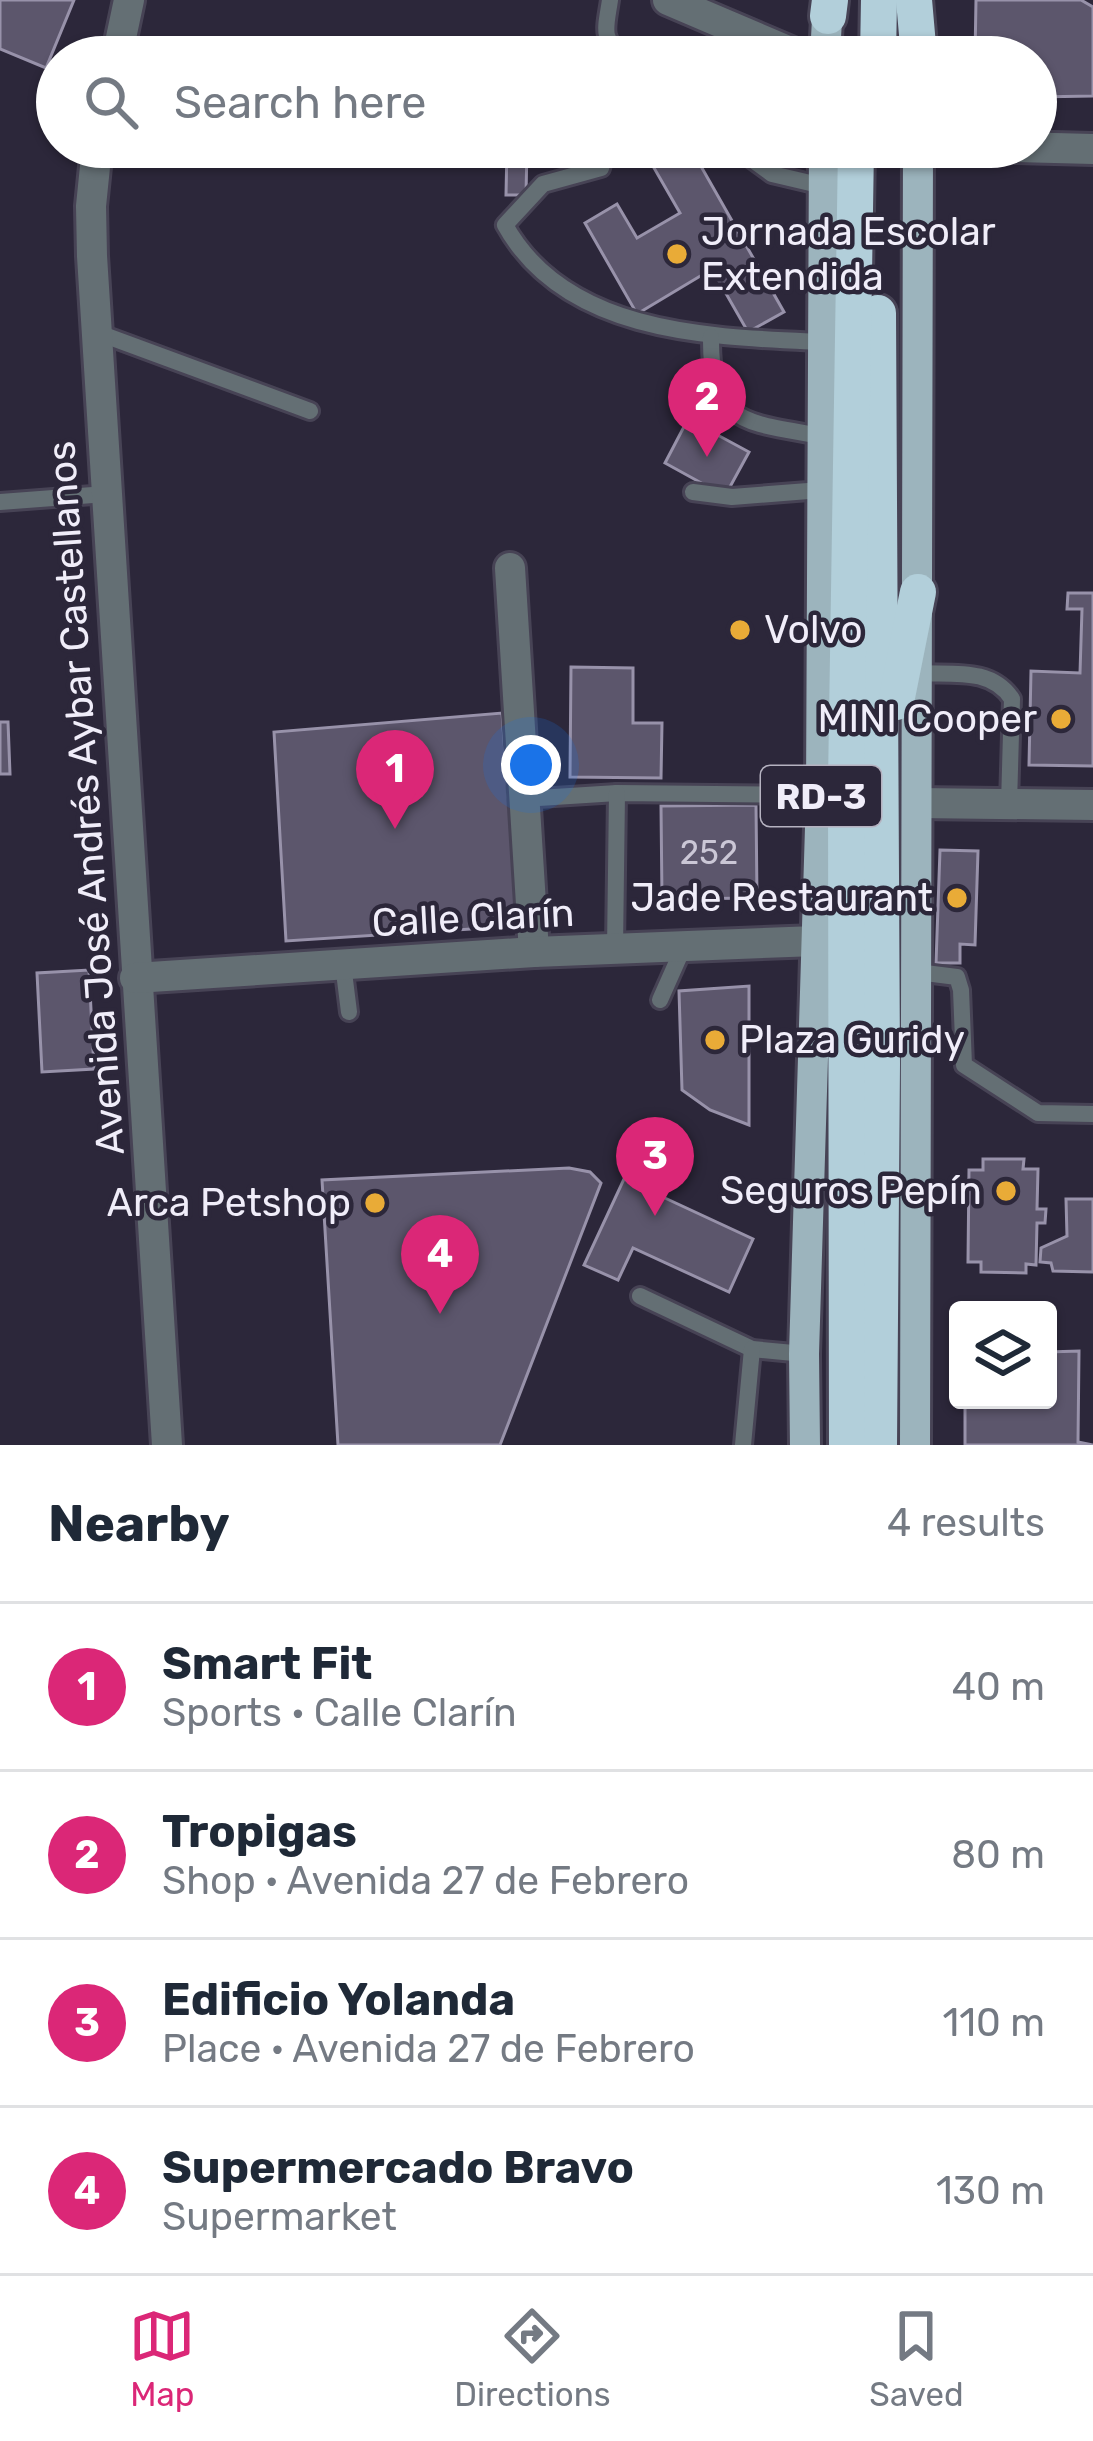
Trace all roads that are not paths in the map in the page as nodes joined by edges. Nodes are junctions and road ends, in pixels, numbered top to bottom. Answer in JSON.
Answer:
{"nodes":[{"id":1,"x":129,"y":0,"type":"edge"},
{"id":2,"x":610,"y":0,"type":"edge"},
{"id":3,"x":668,"y":0,"type":"edge"},
{"id":4,"x":879,"y":0,"type":"edge"},
{"id":5,"x":916,"y":0,"type":"edge"},
{"id":6,"x":836,"y":4,"type":"edge"},
{"id":7,"x":121,"y":36,"type":"edge"},
{"id":8,"x":606,"y":36,"type":"edge"},
{"id":9,"x":753,"y":36,"type":"edge"},
{"id":10,"x":829,"y":36,"type":"edge"},
{"id":11,"x":849,"y":36,"type":"edge"},
{"id":12,"x":878,"y":36,"type":"edge"},
{"id":13,"x":918,"y":36,"type":"edge"},
{"id":14,"x":1057,"y":148,"type":"edge"},
{"id":15,"x":1093,"y":149,"type":"edge"},
{"id":16,"x":96,"y":168,"type":"edge"},
{"id":17,"x":601,"y":168,"type":"edge"},
{"id":18,"x":764,"y":168,"type":"edge"},
{"id":19,"x":824,"y":168,"type":"edge"},
{"id":20,"x":856,"y":168,"type":"edge"},
{"id":21,"x":877,"y":168,"type":"edge"},
{"id":22,"x":918,"y":168,"type":"edge"},
{"id":23,"x":824,"y":186,"type":"junction"},
{"id":24,"x":96,"y":332,"type":"junction"},
{"id":25,"x":711,"y":337,"type":"junction"},
{"id":26,"x":823,"y":342,"type":"junction"},
{"id":27,"x":310,"y":411,"type":"dead end"},
{"id":28,"x":821,"y":436,"type":"junction"},
{"id":29,"x":821,"y":490,"type":"junction"},
{"id":30,"x":693,"y":492,"type":"dead end"},
{"id":31,"x":106,"y":494,"type":"junction"},
{"id":32,"x":0,"y":502,"type":"edge"},
{"id":33,"x":510,"y":568,"type":"dead end"},
{"id":34,"x":918,"y":592,"type":"junction"},
{"id":35,"x":823,"y":594,"type":"joint"},
{"id":36,"x":918,"y":673,"type":"junction"},
{"id":37,"x":849,"y":786,"type":"junction"},
{"id":38,"x":617,"y":794,"type":"junction"},
{"id":39,"x":523,"y":799,"type":"junction"},
{"id":40,"x":918,"y":803,"type":"junction"},
{"id":41,"x":1009,"y":804,"type":"junction"},
{"id":42,"x":1093,"y":805,"type":"edge"},
{"id":43,"x":815,"y":941,"type":"junction"},
{"id":44,"x":684,"y":946,"type":"junction"},
{"id":45,"x":616,"y":949,"type":"junction"},
{"id":46,"x":534,"y":952,"type":"junction"},
{"id":47,"x":343,"y":964,"type":"junction"},
{"id":48,"x":916,"y":972,"type":"junction"},
{"id":49,"x":135,"y":978,"type":"junction"},
{"id":50,"x":660,"y":1000,"type":"dead end"},
{"id":51,"x":349,"y":1012,"type":"dead end"},
{"id":52,"x":1093,"y":1114,"type":"edge"},
{"id":53,"x":640,"y":1295,"type":"dead end"},
{"id":54,"x":752,"y":1348,"type":"junction"},
{"id":55,"x":804,"y":1354,"type":"junction"},
{"id":56,"x":167,"y":1445,"type":"edge"},
{"id":57,"x":743,"y":1445,"type":"edge"},
{"id":58,"x":805,"y":1445,"type":"edge"},
{"id":59,"x":847,"y":1445,"type":"edge"},
{"id":60,"x":879,"y":1445,"type":"edge"},
{"id":61,"x":915,"y":1445,"type":"edge"}],
"edges":[{"from":1,"to":7,"type":"street"},
{"from":2,"to":8,"type":"lane"},
{"from":3,"to":9,"type":"street"},
{"from":4,"to":12,"type":"highway"},
{"from":5,"to":13,"type":"highway"},
{"from":6,"to":10,"type":"main road"},
{"from":6,"to":11,"type":"highway"},
{"from":14,"to":15,"type":"street"},
{"from":16,"to":24,"type":"street","name":"Avenida José Andrés Aybar Castellanos"},
{"from":17,"to":25,"type":"lane"},
{"from":18,"to":23,"type":"lane"},
{"from":19,"to":23,"type":"main road"},
{"from":20,"to":37,"type":"highway","number":"RD-3"},
{"from":21,"to":37,"type":"highway","number":"RD-3"},
{"from":22,"to":34,"type":"main road","number":"RD-3"},
{"from":23,"to":26,"type":"main road"},
{"from":24,"to":27,"type":"lane"},
{"from":24,"to":31,"type":"street","name":"Avenida José Andrés Aybar Castellanos"},
{"from":25,"to":26,"type":"lane"},
{"from":25,"to":28,"type":"lane"},
{"from":26,"to":28,"type":"main road"},
{"from":28,"to":29,"type":"main road"},
{"from":29,"to":30,"type":"lane"},
{"from":29,"to":35,"type":"main road"},
{"from":31,"to":32,"type":"lane"},
{"from":31,"to":49,"type":"street","name":"Avenida José Andrés Aybar Castellanos"},
{"from":33,"to":39,"type":"street"},
{"from":34,"to":36,"type":"main road","number":"RD-3"},
{"from":34,"to":37,"type":"highway"},
{"from":35,"to":37,"type":"highway"},
{"from":36,"to":40,"type":"main road","number":"RD-3"},
{"from":36,"to":41,"type":"lane"},
{"from":37,"to":38,"type":"lane"},
{"from":37,"to":43,"type":"main road","number":"RD-3"},
{"from":37,"to":59,"type":"highway","number":"RD-3"},
{"from":37,"to":60,"type":"highway","number":"RD-3"},
{"from":38,"to":39,"type":"lane"},
{"from":38,"to":45,"type":"lane"},
{"from":39,"to":46,"type":"street"},
{"from":40,"to":41,"type":"street"},
{"from":40,"to":48,"type":"main road","number":"RD-3"},
{"from":41,"to":42,"type":"street"},
{"from":43,"to":44,"type":"street","name":"Calle Clarín"},
{"from":43,"to":55,"type":"main road","number":"RD-3"},
{"from":44,"to":45,"type":"street","name":"Calle Clarín"},
{"from":44,"to":50,"type":"lane"},
{"from":45,"to":46,"type":"street","name":"Calle Clarín"},
{"from":46,"to":47,"type":"street","name":"Calle Clarín"},
{"from":47,"to":49,"type":"street","name":"Calle Clarín"},
{"from":47,"to":51,"type":"lane"},
{"from":48,"to":52,"type":"lane"},
{"from":48,"to":61,"type":"main road","number":"RD-3"},
{"from":49,"to":56,"type":"street","name":"Avenida José Andrés Aybar Castellanos"},
{"from":53,"to":54,"type":"lane"},
{"from":54,"to":55,"type":"lane"},
{"from":54,"to":57,"type":"lane"},
{"from":55,"to":58,"type":"main road","number":"RD-3"}]}
